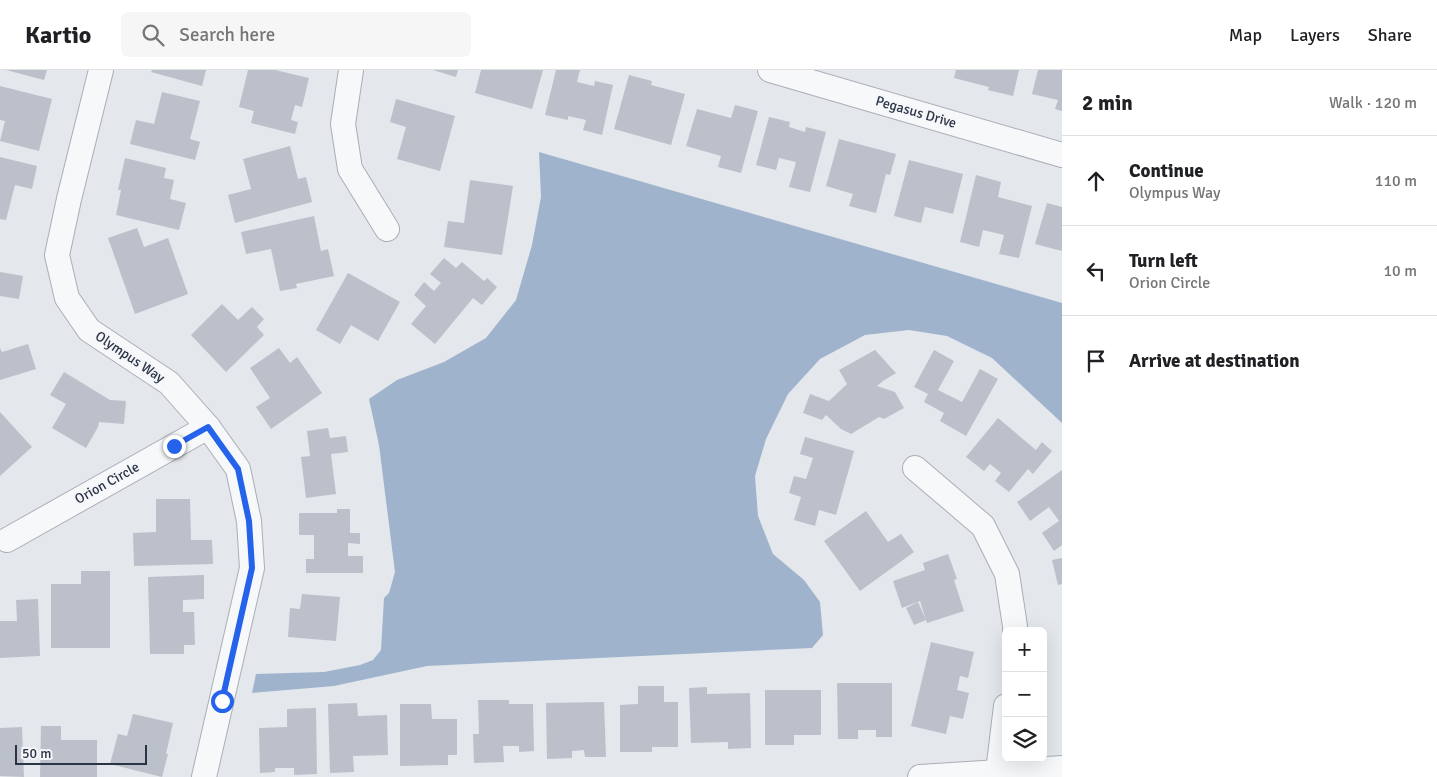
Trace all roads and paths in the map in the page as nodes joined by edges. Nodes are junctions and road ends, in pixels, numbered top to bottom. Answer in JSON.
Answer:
{"nodes":[{"id":1,"x":101,"y":70,"type":"edge"},
{"id":2,"x":351,"y":70,"type":"edge"},
{"id":3,"x":770,"y":70,"type":"edge"},
{"id":4,"x":1062,"y":155,"type":"edge"},
{"id":5,"x":387,"y":229,"type":"dead end"},
{"id":6,"x":208,"y":427,"type":"junction"},
{"id":7,"x":915,"y":468,"type":"dead end"},
{"id":8,"x":7,"y":540,"type":"dead end"},
{"id":9,"x":1015,"y":627,"type":"edge"},
{"id":10,"x":1005,"y":717,"type":"edge"},
{"id":11,"x":1062,"y":768,"type":"edge"},
{"id":12,"x":998,"y":772,"type":"junction"},
{"id":13,"x":204,"y":777,"type":"edge"},
{"id":14,"x":920,"y":777,"type":"edge"}],
"edges":[{"from":1,"to":6,"type":"street","name":"Olympus Way"},
{"from":2,"to":5,"type":"street"},
{"from":3,"to":4,"type":"street","name":"Pegasus Drive"},
{"from":6,"to":8,"type":"street","name":"Orion Circle"},
{"from":6,"to":13,"type":"street","name":"Olympus Way"},
{"from":7,"to":9,"type":"street"},
{"from":10,"to":12,"type":"street"},
{"from":11,"to":12,"type":"street"},
{"from":12,"to":14,"type":"street"}]}
